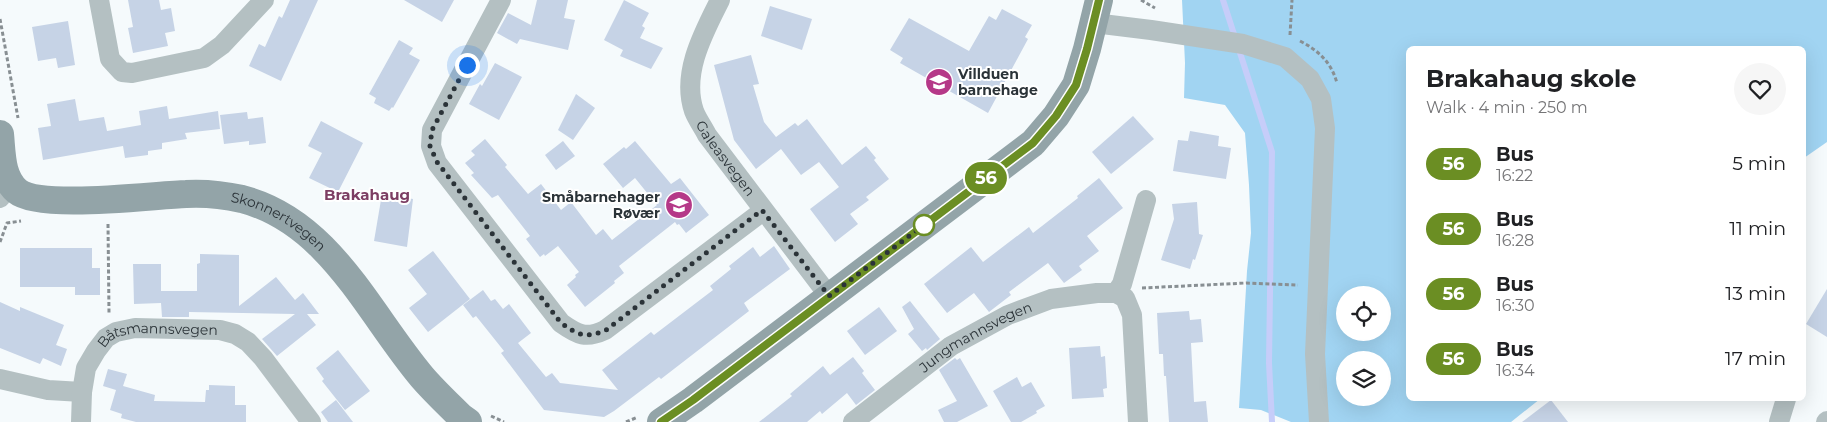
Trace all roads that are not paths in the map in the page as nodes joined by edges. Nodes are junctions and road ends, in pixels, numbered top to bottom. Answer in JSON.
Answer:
{"nodes":[{"id":1,"x":99,"y":0,"type":"edge"},
{"id":2,"x":264,"y":0,"type":"edge"},
{"id":3,"x":501,"y":0,"type":"edge"},
{"id":4,"x":720,"y":0,"type":"edge"},
{"id":5,"x":1096,"y":12,"type":"edge"},
{"id":6,"x":9,"y":129,"type":"edge"},
{"id":7,"x":5,"y":190,"type":"edge"},
{"id":8,"x":1146,"y":200,"type":"dead end"},
{"id":9,"x":762,"y":210,"type":"junction"},
{"id":10,"x":1119,"y":289,"type":"junction"},
{"id":11,"x":829,"y":296,"type":"junction"},
{"id":12,"x":0,"y":379,"type":"edge"},
{"id":13,"x":82,"y":392,"type":"junction"},
{"id":14,"x":1785,"y":401,"type":"edge"},
{"id":15,"x":668,"y":420,"type":"edge"},
{"id":16,"x":81,"y":422,"type":"edge"},
{"id":17,"x":311,"y":422,"type":"edge"},
{"id":18,"x":468,"y":422,"type":"edge"},
{"id":19,"x":853,"y":422,"type":"edge"},
{"id":20,"x":1138,"y":422,"type":"edge"},
{"id":21,"x":1319,"y":422,"type":"edge"},
{"id":22,"x":1779,"y":422,"type":"edge"}],
"edges":[{"from":1,"to":2,"type":"street"},
{"from":3,"to":9,"type":"street"},
{"from":4,"to":9,"type":"street","name":"Galeasvegen"},
{"from":5,"to":11,"type":"street"},
{"from":5,"to":21,"type":"street"},
{"from":6,"to":7,"type":"street"},
{"from":7,"to":18,"type":"street","name":"Skonnertvegen"},
{"from":8,"to":10,"type":"street"},
{"from":9,"to":11,"type":"street","name":"Galeasvegen"},
{"from":10,"to":19,"type":"street","name":"Jungmannsvegen"},
{"from":10,"to":20,"type":"street"},
{"from":11,"to":15,"type":"street"},
{"from":12,"to":13,"type":"street"},
{"from":13,"to":16,"type":"street","name":"Båtsmannsvegen"},
{"from":13,"to":17,"type":"street","name":"Båtsmannsvegen"},
{"from":14,"to":22,"type":"street"}]}
